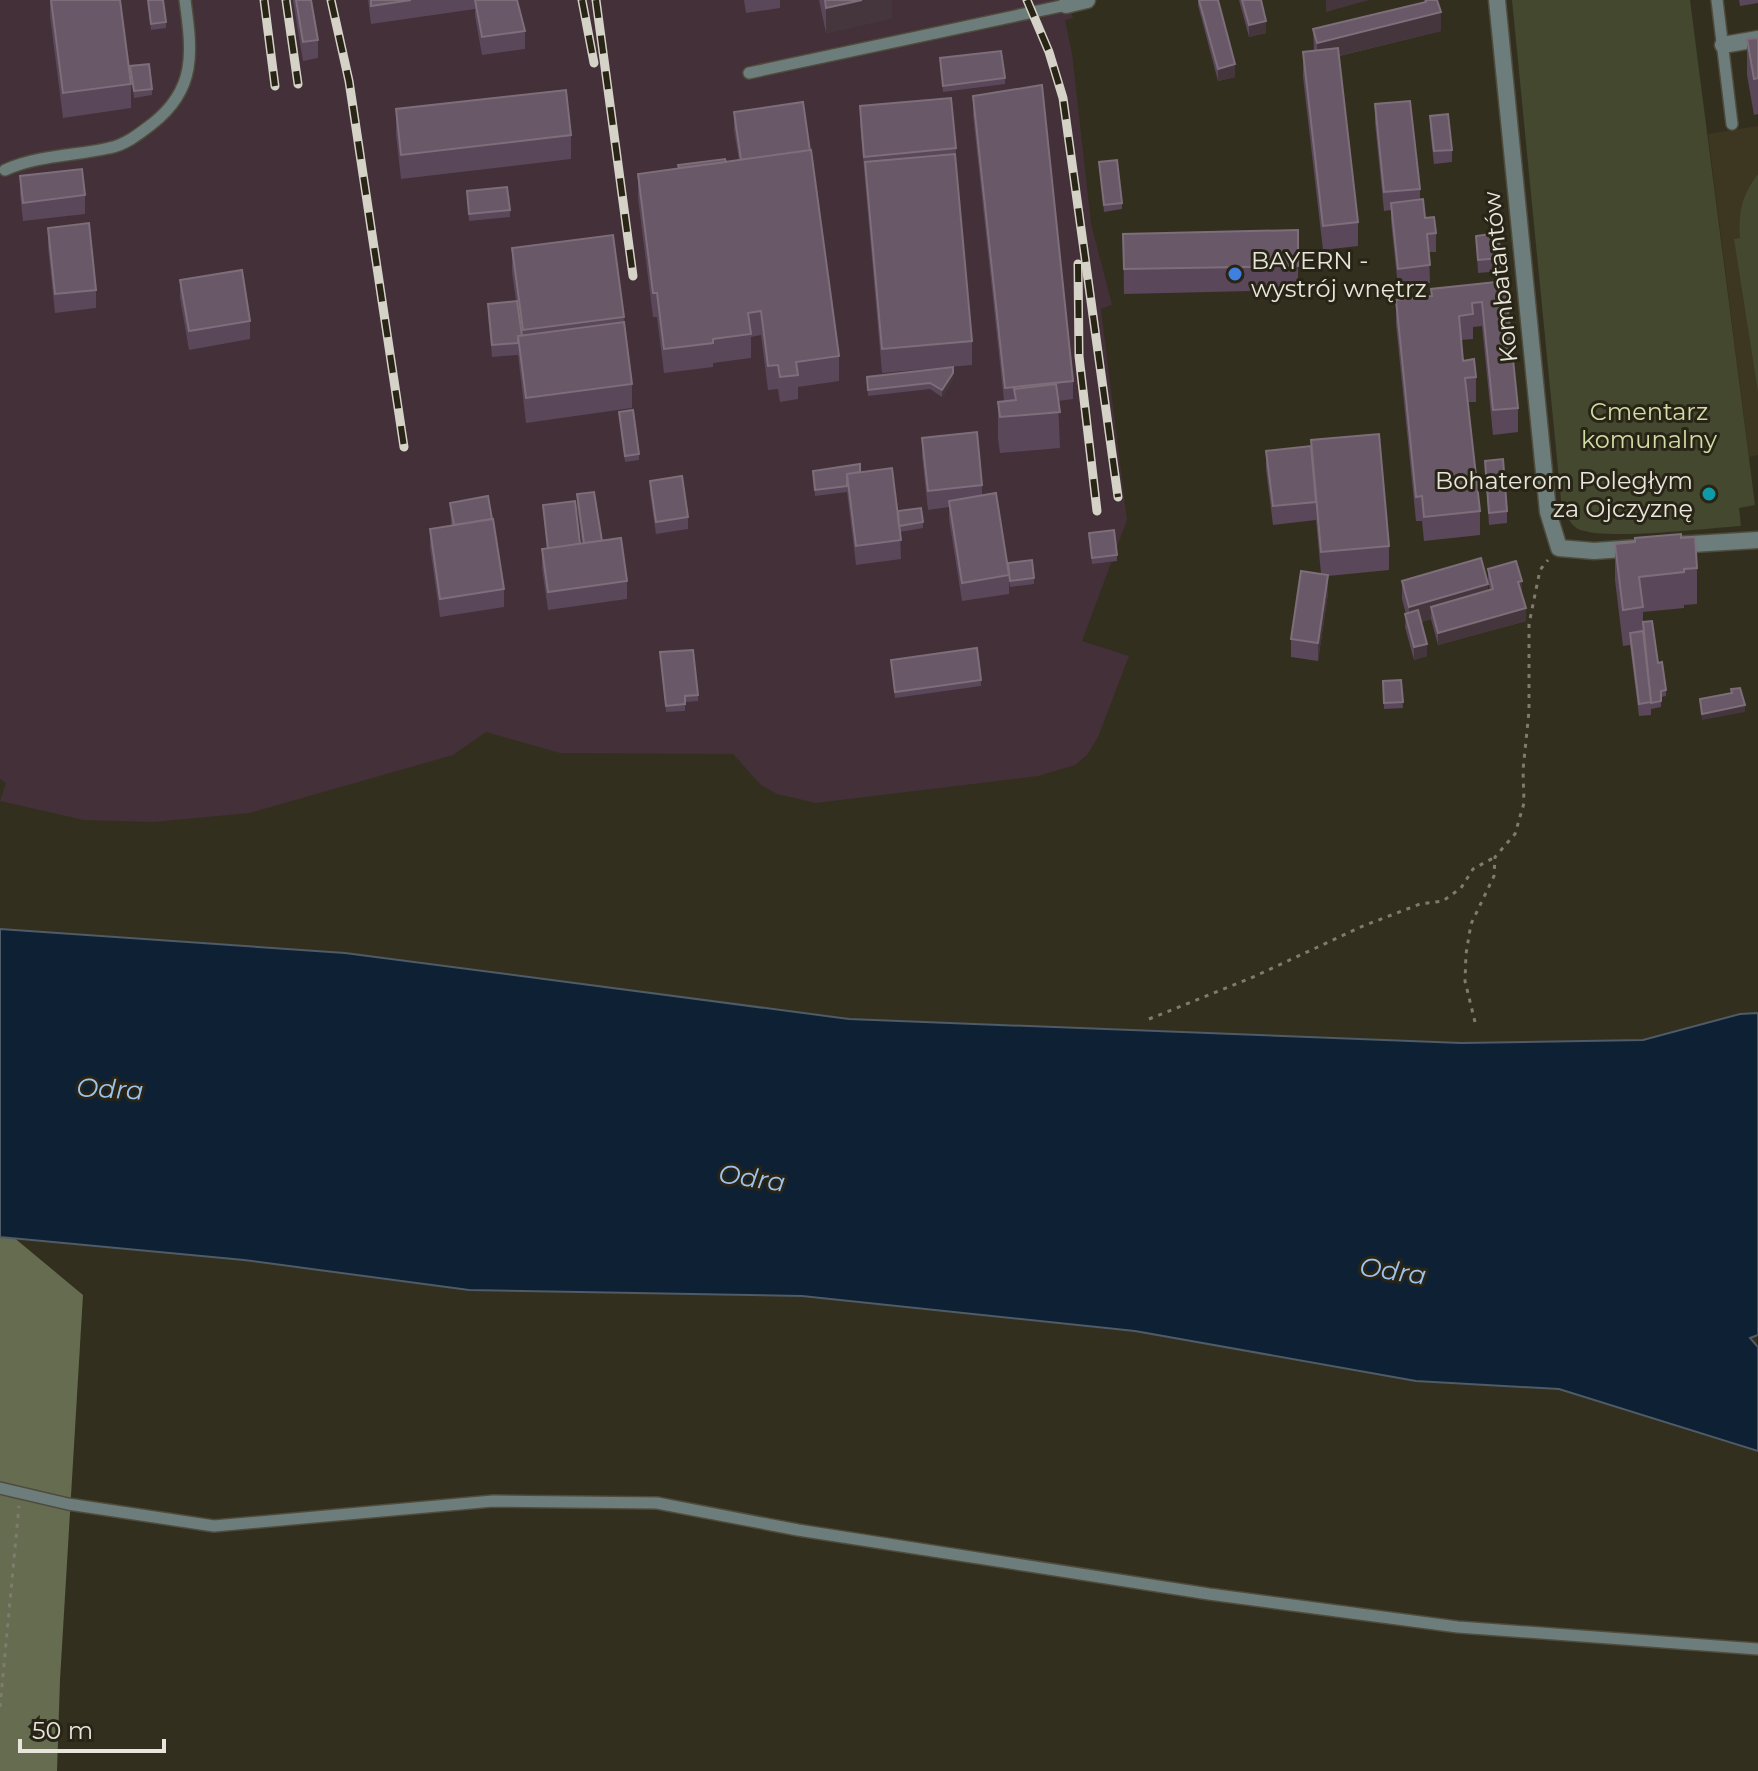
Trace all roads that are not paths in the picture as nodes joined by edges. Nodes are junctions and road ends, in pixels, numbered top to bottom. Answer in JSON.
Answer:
{"nodes":[{"id":1,"x":185,"y":0,"type":"edge"},
{"id":2,"x":1087,"y":0,"type":"edge"},
{"id":3,"x":1497,"y":0,"type":"edge"},
{"id":4,"x":1717,"y":0,"type":"edge"},
{"id":5,"x":1066,"y":5,"type":"joint"},
{"id":6,"x":1758,"y":39,"type":"edge"},
{"id":7,"x":1723,"y":45,"type":"junction"},
{"id":8,"x":749,"y":73,"type":"dead end"},
{"id":9,"x":1732,"y":124,"type":"dead end"},
{"id":10,"x":5,"y":170,"type":"dead end"},
{"id":11,"x":1758,"y":540,"type":"edge"},
{"id":12,"x":0,"y":1488,"type":"edge"},
{"id":13,"x":1758,"y":1649,"type":"edge"}],
"edges":[{"from":1,"to":10,"type":"lane"},
{"from":2,"to":5,"type":"street"},
{"from":3,"to":11,"type":"street","name":"Kombatantów"},
{"from":4,"to":7,"type":"lane"},
{"from":5,"to":8,"type":"lane"},
{"from":6,"to":7,"type":"street"},
{"from":7,"to":9,"type":"lane"},
{"from":12,"to":13,"type":"lane"}]}
